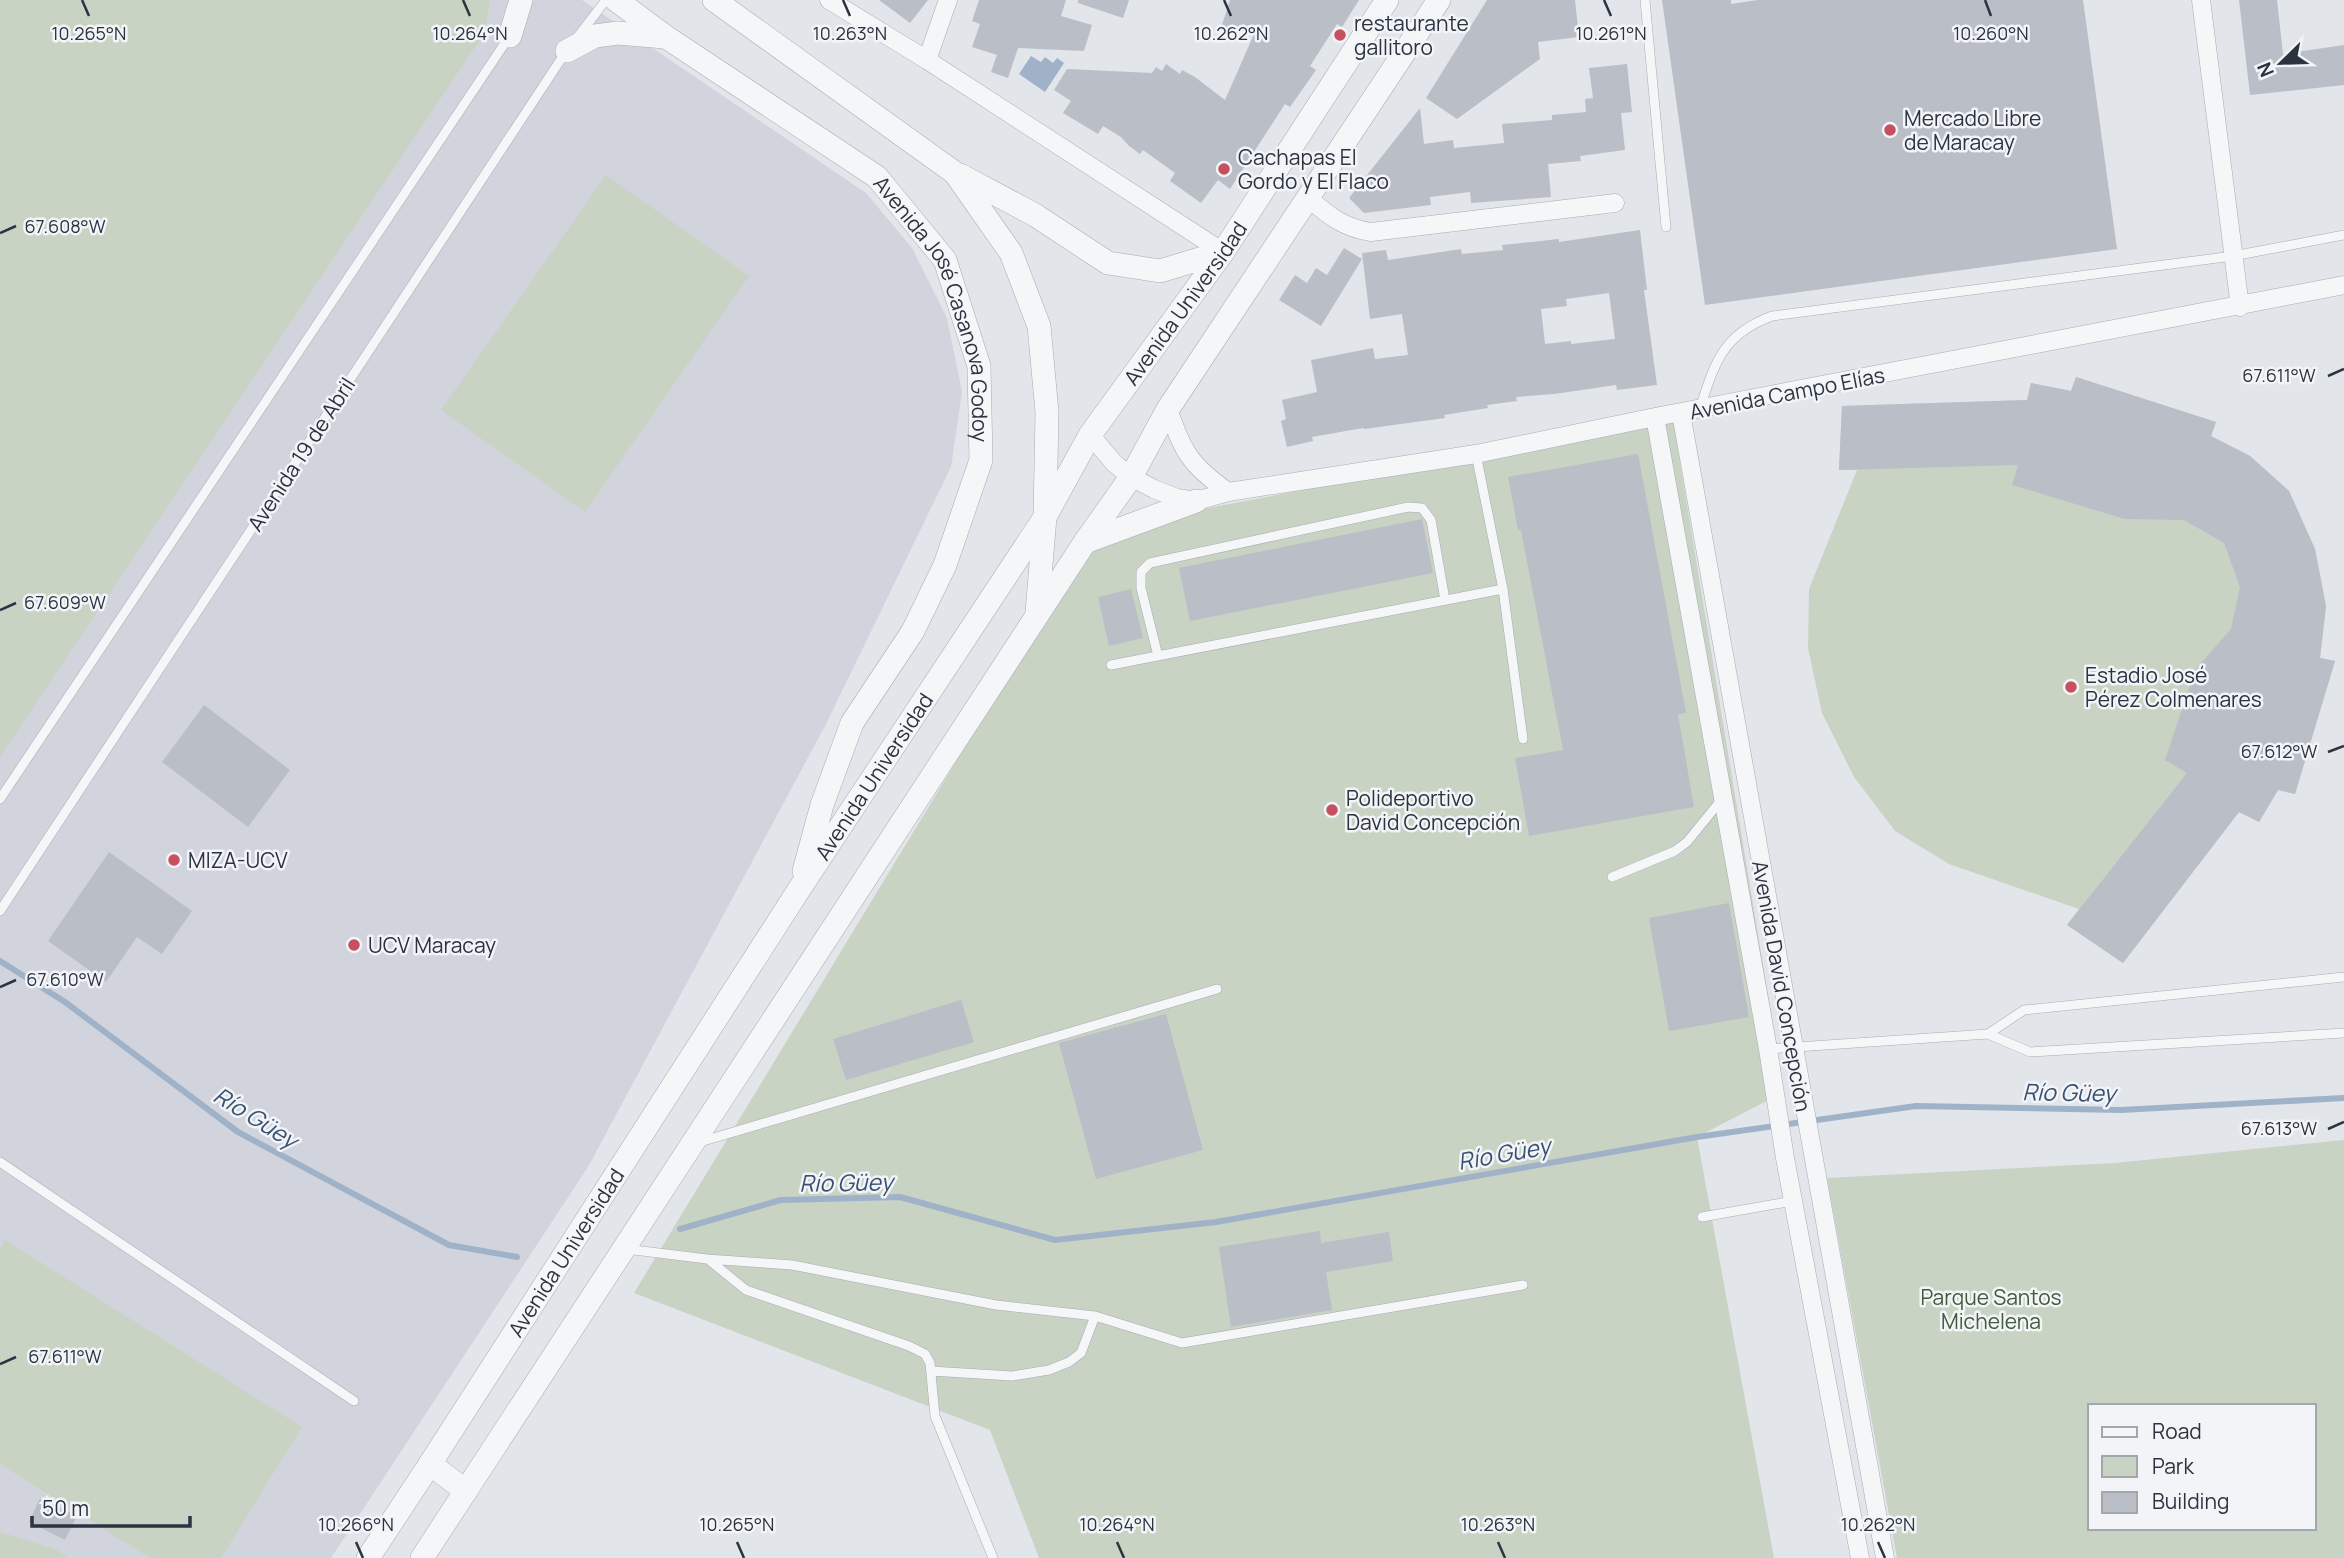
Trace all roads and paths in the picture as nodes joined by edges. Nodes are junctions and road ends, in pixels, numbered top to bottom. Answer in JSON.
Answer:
{"nodes":[{"id":1,"x":521,"y":0,"type":"edge"},
{"id":2,"x":532,"y":0,"type":"edge"},
{"id":3,"x":606,"y":0,"type":"edge"},
{"id":4,"x":616,"y":0,"type":"edge"},
{"id":5,"x":714,"y":0,"type":"edge"},
{"id":6,"x":829,"y":0,"type":"edge"},
{"id":7,"x":948,"y":0,"type":"edge"},
{"id":8,"x":1387,"y":0,"type":"edge"},
{"id":9,"x":1439,"y":0,"type":"edge"},
{"id":10,"x":1645,"y":0,"type":"edge"},
{"id":11,"x":2201,"y":0,"type":"edge"},
{"id":12,"x":510,"y":36,"type":"junction"},
{"id":13,"x":666,"y":37,"type":"junction"},
{"id":14,"x":567,"y":51,"type":"junction"},
{"id":15,"x":927,"y":60,"type":"junction"},
{"id":16,"x":955,"y":173,"type":"junction"},
{"id":17,"x":1307,"y":197,"type":"junction"},
{"id":18,"x":1615,"y":203,"type":"dead end"},
{"id":19,"x":1666,"y":227,"type":"dead end"},
{"id":20,"x":2344,"y":235,"type":"edge"},
{"id":21,"x":1223,"y":253,"type":"junction"},
{"id":22,"x":2233,"y":256,"type":"junction"},
{"id":23,"x":2344,"y":285,"type":"edge"},
{"id":24,"x":2240,"y":307,"type":"junction"},
{"id":25,"x":1168,"y":409,"type":"junction"},
{"id":26,"x":1690,"y":412,"type":"junction"},
{"id":27,"x":1655,"y":417,"type":"junction"},
{"id":28,"x":1090,"y":435,"type":"junction"},
{"id":29,"x":1476,"y":454,"type":"junction"},
{"id":30,"x":1131,"y":477,"type":"junction"},
{"id":31,"x":1228,"y":492,"type":"junction"},
{"id":32,"x":1196,"y":501,"type":"junction"},
{"id":33,"x":1045,"y":517,"type":"junction"},
{"id":34,"x":1084,"y":542,"type":"junction"},
{"id":35,"x":1503,"y":589,"type":"junction"},
{"id":36,"x":1445,"y":600,"type":"junction"},
{"id":37,"x":1037,"y":615,"type":"junction"},
{"id":38,"x":1158,"y":656,"type":"junction"},
{"id":39,"x":1111,"y":665,"type":"dead end"},
{"id":40,"x":1523,"y":739,"type":"dead end"},
{"id":41,"x":1723,"y":798,"type":"junction"},
{"id":42,"x":0,"y":799,"type":"edge"},
{"id":43,"x":1612,"y":877,"type":"dead end"},
{"id":44,"x":800,"y":888,"type":"junction"},
{"id":45,"x":0,"y":911,"type":"edge"},
{"id":46,"x":2344,"y":977,"type":"edge"},
{"id":47,"x":1217,"y":989,"type":"dead end"},
{"id":48,"x":2344,"y":1033,"type":"edge"},
{"id":49,"x":1988,"y":1034,"type":"junction"},
{"id":50,"x":1793,"y":1048,"type":"junction"},
{"id":51,"x":1768,"y":1049,"type":"junction"},
{"id":52,"x":692,"y":1144,"type":"junction"},
{"id":53,"x":0,"y":1162,"type":"edge"},
{"id":54,"x":1793,"y":1200,"type":"junction"},
{"id":55,"x":1702,"y":1217,"type":"dead end"},
{"id":56,"x":624,"y":1248,"type":"junction"},
{"id":57,"x":707,"y":1259,"type":"junction"},
{"id":58,"x":1523,"y":1285,"type":"dead end"},
{"id":59,"x":1095,"y":1316,"type":"junction"},
{"id":60,"x":931,"y":1371,"type":"junction"},
{"id":61,"x":354,"y":1401,"type":"dead end"},
{"id":62,"x":430,"y":1464,"type":"junction"},
{"id":63,"x":466,"y":1491,"type":"junction"},
{"id":64,"x":368,"y":1558,"type":"edge"},
{"id":65,"x":422,"y":1558,"type":"edge"},
{"id":66,"x":993,"y":1558,"type":"edge"},
{"id":67,"x":1860,"y":1558,"type":"edge"},
{"id":68,"x":1885,"y":1558,"type":"edge"}],
"edges":[{"from":1,"to":12,"type":"street"},
{"from":2,"to":12,"type":"lane"},
{"from":3,"to":14,"type":"lane","name":"Avenida 19 de Abril"},
{"from":4,"to":13,"type":"street","name":"Avenida José Casanova Godoy"},
{"from":5,"to":16,"type":"street"},
{"from":6,"to":15,"type":"street"},
{"from":7,"to":15,"type":"street"},
{"from":8,"to":21,"type":"street","name":"Avenida Universidad"},
{"from":9,"to":17,"type":"street","name":"Avenida Universidad"},
{"from":10,"to":19,"type":"lane"},
{"from":11,"to":22,"type":"street"},
{"from":12,"to":42,"type":"lane"},
{"from":13,"to":14,"type":"street"},
{"from":13,"to":44,"type":"street","name":"Avenida José Casanova Godoy"},
{"from":14,"to":45,"type":"lane","name":"Avenida 19 de Abril"},
{"from":15,"to":21,"type":"street"},
{"from":16,"to":21,"type":"street"},
{"from":16,"to":33,"type":"street"},
{"from":17,"to":18,"type":"street"},
{"from":17,"to":25,"type":"street","name":"Avenida Universidad"},
{"from":20,"to":22,"type":"lane"},
{"from":21,"to":28,"type":"street","name":"Avenida Universidad"},
{"from":22,"to":24,"type":"street"},
{"from":22,"to":26,"type":"lane"},
{"from":23,"to":24,"type":"street","name":"Avenida Campo Elías"},
{"from":24,"to":26,"type":"street","name":"Avenida Campo Elías"},
{"from":25,"to":30,"type":"street","name":"Avenida Universidad"},
{"from":25,"to":31,"type":"street"},
{"from":26,"to":27,"type":"street","name":"Avenida Campo Elías"},
{"from":26,"to":50,"type":"street","name":"Avenida David Concepción"},
{"from":27,"to":29,"type":"street","name":"Avenida Campo Elías"},
{"from":27,"to":41,"type":"street","name":"Avenida David Concepción"},
{"from":28,"to":30,"type":"street"},
{"from":28,"to":33,"type":"street","name":"Avenida Universidad"},
{"from":29,"to":31,"type":"street","name":"Avenida Campo Elías"},
{"from":29,"to":35,"type":"lane"},
{"from":30,"to":32,"type":"street"},
{"from":30,"to":34,"type":"street","name":"Avenida Universidad"},
{"from":31,"to":32,"type":"street","name":"Avenida Campo Elías"},
{"from":32,"to":34,"type":"street"},
{"from":33,"to":37,"type":"street"},
{"from":33,"to":44,"type":"street","name":"Avenida Universidad"},
{"from":34,"to":37,"type":"street","name":"Avenida Universidad"},
{"from":35,"to":36,"type":"lane"},
{"from":35,"to":40,"type":"lane"},
{"from":36,"to":38,"type":"lane"},
{"from":36,"to":38,"type":"lane"},
{"from":37,"to":52,"type":"street","name":"Avenida Universidad"},
{"from":38,"to":39,"type":"lane"},
{"from":41,"to":43,"type":"lane"},
{"from":41,"to":51,"type":"street","name":"Avenida David Concepción"},
{"from":44,"to":62,"type":"street","name":"Avenida Universidad"},
{"from":46,"to":49,"type":"lane"},
{"from":47,"to":52,"type":"lane"},
{"from":48,"to":49,"type":"lane"},
{"from":49,"to":50,"type":"lane"},
{"from":50,"to":51,"type":"lane"},
{"from":50,"to":68,"type":"street","name":"Avenida David Concepción"},
{"from":51,"to":54,"type":"street","name":"Avenida David Concepción"},
{"from":52,"to":56,"type":"street","name":"Avenida Universidad"},
{"from":53,"to":61,"type":"lane"},
{"from":54,"to":55,"type":"lane"},
{"from":54,"to":67,"type":"street","name":"Avenida David Concepción"},
{"from":56,"to":57,"type":"lane"},
{"from":56,"to":63,"type":"street","name":"Avenida Universidad"},
{"from":57,"to":59,"type":"lane"},
{"from":57,"to":60,"type":"lane"},
{"from":58,"to":59,"type":"lane"},
{"from":59,"to":60,"type":"lane"},
{"from":60,"to":66,"type":"lane"},
{"from":62,"to":63,"type":"street"},
{"from":62,"to":64,"type":"street","name":"Avenida Universidad"},
{"from":63,"to":65,"type":"street","name":"Avenida Universidad"}]}
